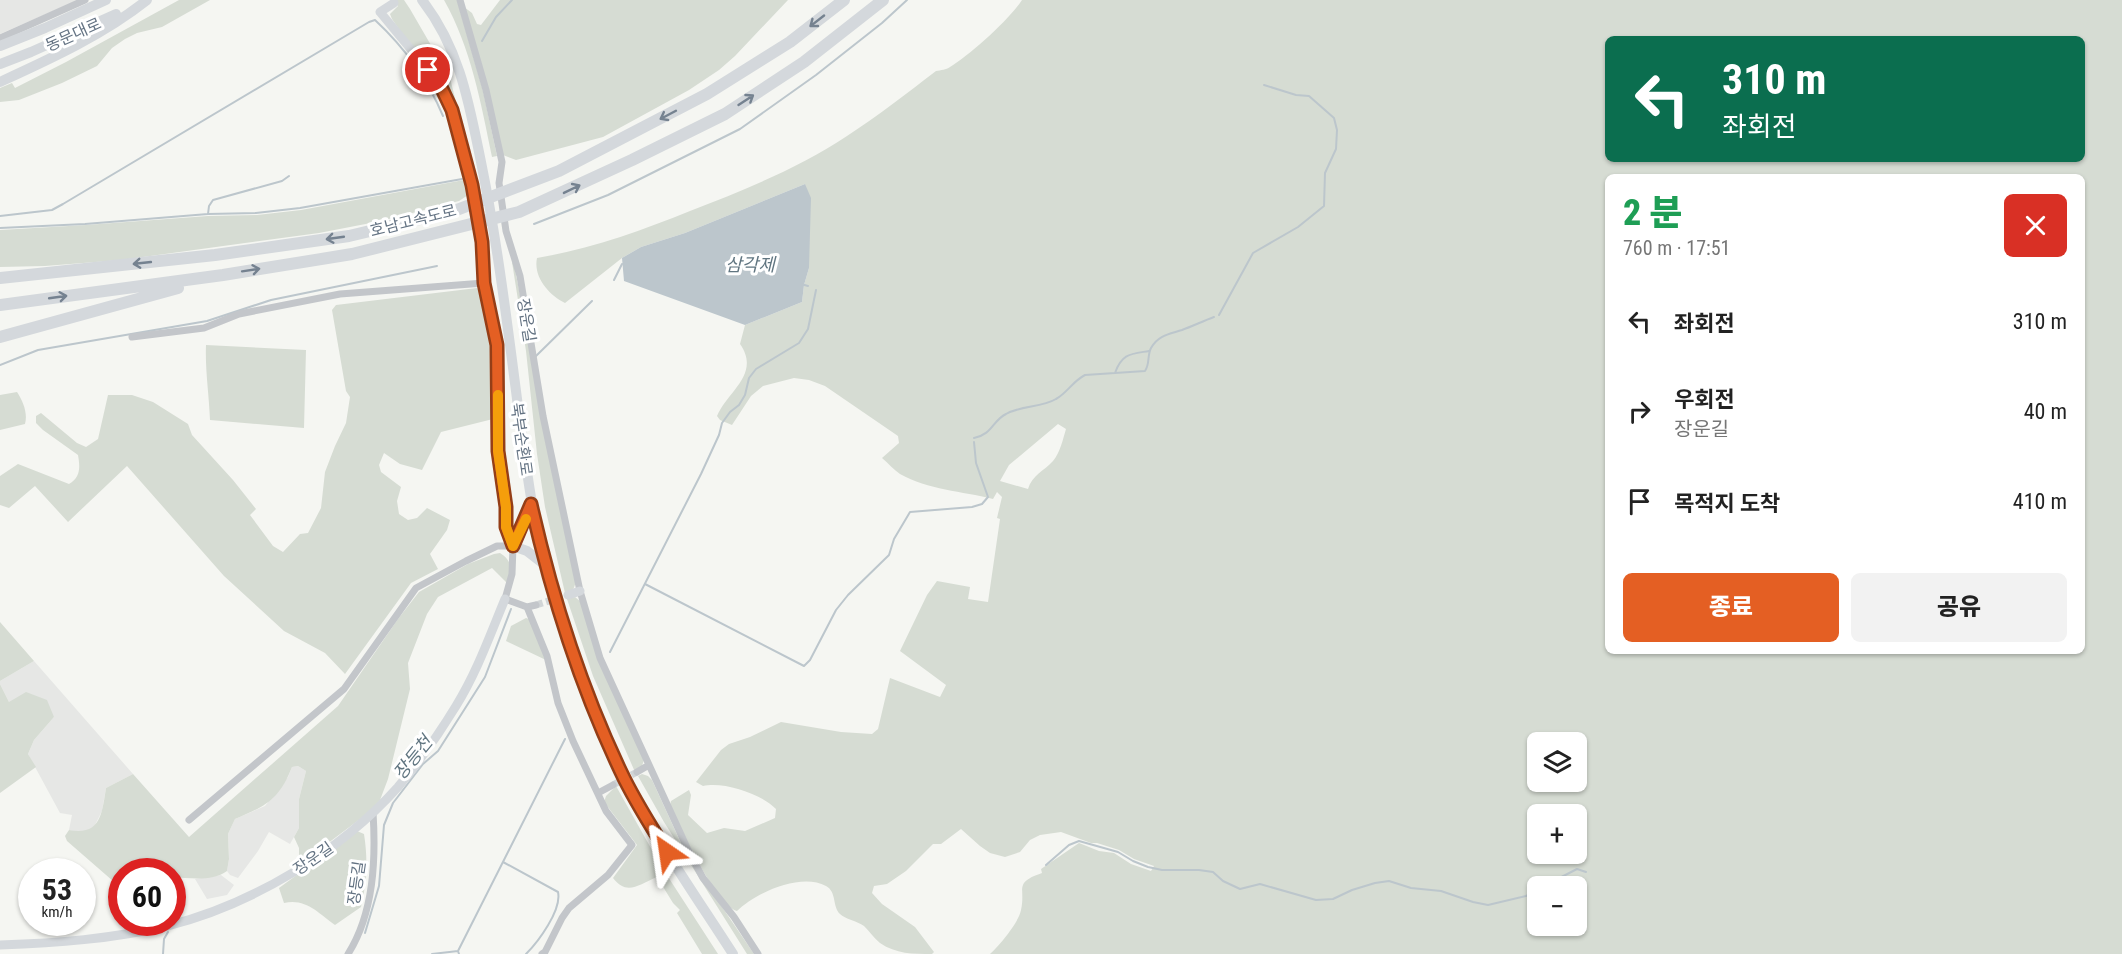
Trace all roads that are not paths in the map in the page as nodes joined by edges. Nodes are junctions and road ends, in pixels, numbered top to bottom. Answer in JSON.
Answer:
{"nodes":[{"id":1,"x":85,"y":0,"type":"edge"},
{"id":2,"x":106,"y":0,"type":"edge"},
{"id":3,"x":146,"y":0,"type":"edge"},
{"id":4,"x":422,"y":0,"type":"edge"},
{"id":5,"x":459,"y":0,"type":"edge"},
{"id":6,"x":844,"y":0,"type":"edge"},
{"id":7,"x":884,"y":0,"type":"edge"},
{"id":8,"x":394,"y":3,"type":"dead end"},
{"id":9,"x":0,"y":38,"type":"edge"},
{"id":10,"x":0,"y":46,"type":"edge"},
{"id":11,"x":0,"y":64,"type":"edge"},
{"id":12,"x":0,"y":82,"type":"edge"},
{"id":13,"x":0,"y":269,"type":"edge"},
{"id":14,"x":75,"y":270,"type":"junction"},
{"id":15,"x":223,"y":275,"type":"junction"},
{"id":16,"x":0,"y":278,"type":"edge"},
{"id":17,"x":484,"y":283,"type":"junction"},
{"id":18,"x":0,"y":305,"type":"edge"},
{"id":19,"x":0,"y":337,"type":"edge"},
{"id":20,"x":132,"y":337,"type":"dead end"},
{"id":21,"x":531,"y":504,"type":"junction"},
{"id":22,"x":513,"y":546,"type":"junction"},
{"id":23,"x":545,"y":565,"type":"junction"},
{"id":24,"x":580,"y":591,"type":"junction"},
{"id":25,"x":568,"y":595,"type":"tunnel mouth"},
{"id":26,"x":505,"y":599,"type":"junction"},
{"id":27,"x":536,"y":605,"type":"tunnel mouth"},
{"id":28,"x":527,"y":607,"type":"junction"},
{"id":29,"x":649,"y":765,"type":"junction"},
{"id":30,"x":637,"y":772,"type":"tunnel mouth"},
{"id":31,"x":613,"y":785,"type":"tunnel mouth"},
{"id":32,"x":598,"y":793,"type":"junction"},
{"id":33,"x":373,"y":812,"type":"junction"},
{"id":34,"x":189,"y":820,"type":"dead end"},
{"id":35,"x":0,"y":945,"type":"edge"},
{"id":36,"x":348,"y":954,"type":"edge"},
{"id":37,"x":542,"y":954,"type":"edge"},
{"id":38,"x":733,"y":954,"type":"edge"},
{"id":39,"x":758,"y":954,"type":"edge"}],
"edges":[{"from":1,"to":9,"type":"street"},
{"from":2,"to":10,"type":"main road","name":"동문대로"},
{"from":3,"to":11,"type":"main road","name":"동문대로"},
{"from":3,"to":12,"type":"main road"},
{"from":4,"to":21,"type":"main road","name":"북부순환로"},
{"from":5,"to":24,"type":"street","name":"장운길"},
{"from":6,"to":14,"type":"highway","name":"호남고속도로","one_way":true},
{"from":15,"to":7,"type":"highway","name":"호남고속도로","one_way":true},
{"from":8,"to":17,"type":"street","name":"장운길"},
{"from":13,"to":14,"type":"highway","name":"호남고속도로"},
{"from":14,"to":16,"type":"highway","name":"호남고속도로"},
{"from":18,"to":15,"type":"highway","name":"호남고속도로","one_way":true},
{"from":15,"to":19,"type":"highway","name":"호남고속도로"},
{"from":17,"to":20,"type":"street"},
{"from":17,"to":22,"type":"street","name":"장운길"},
{"from":21,"to":22,"type":"main road"},
{"from":21,"to":23,"type":"main road","name":"북부순환로"},
{"from":22,"to":23,"type":"main road"},
{"from":22,"to":26,"type":"street","name":"장운길"},
{"from":22,"to":34,"type":"street"},
{"from":23,"to":38,"type":"main road","name":"북부순환로"},
{"from":24,"to":25,"type":"street"},
{"from":24,"to":29,"type":"street","name":"장운길"},
{"from":26,"to":28,"type":"street"},
{"from":26,"to":33,"type":"street","name":"장운길"},
{"from":27,"to":28,"type":"street"},
{"from":28,"to":32,"type":"street"},
{"from":29,"to":30,"type":"street"},
{"from":29,"to":39,"type":"street","name":"장운길"},
{"from":31,"to":32,"type":"street"},
{"from":32,"to":37,"type":"street"},
{"from":33,"to":35,"type":"street","name":"장운길"},
{"from":33,"to":36,"type":"street","name":"장등길"}]}
